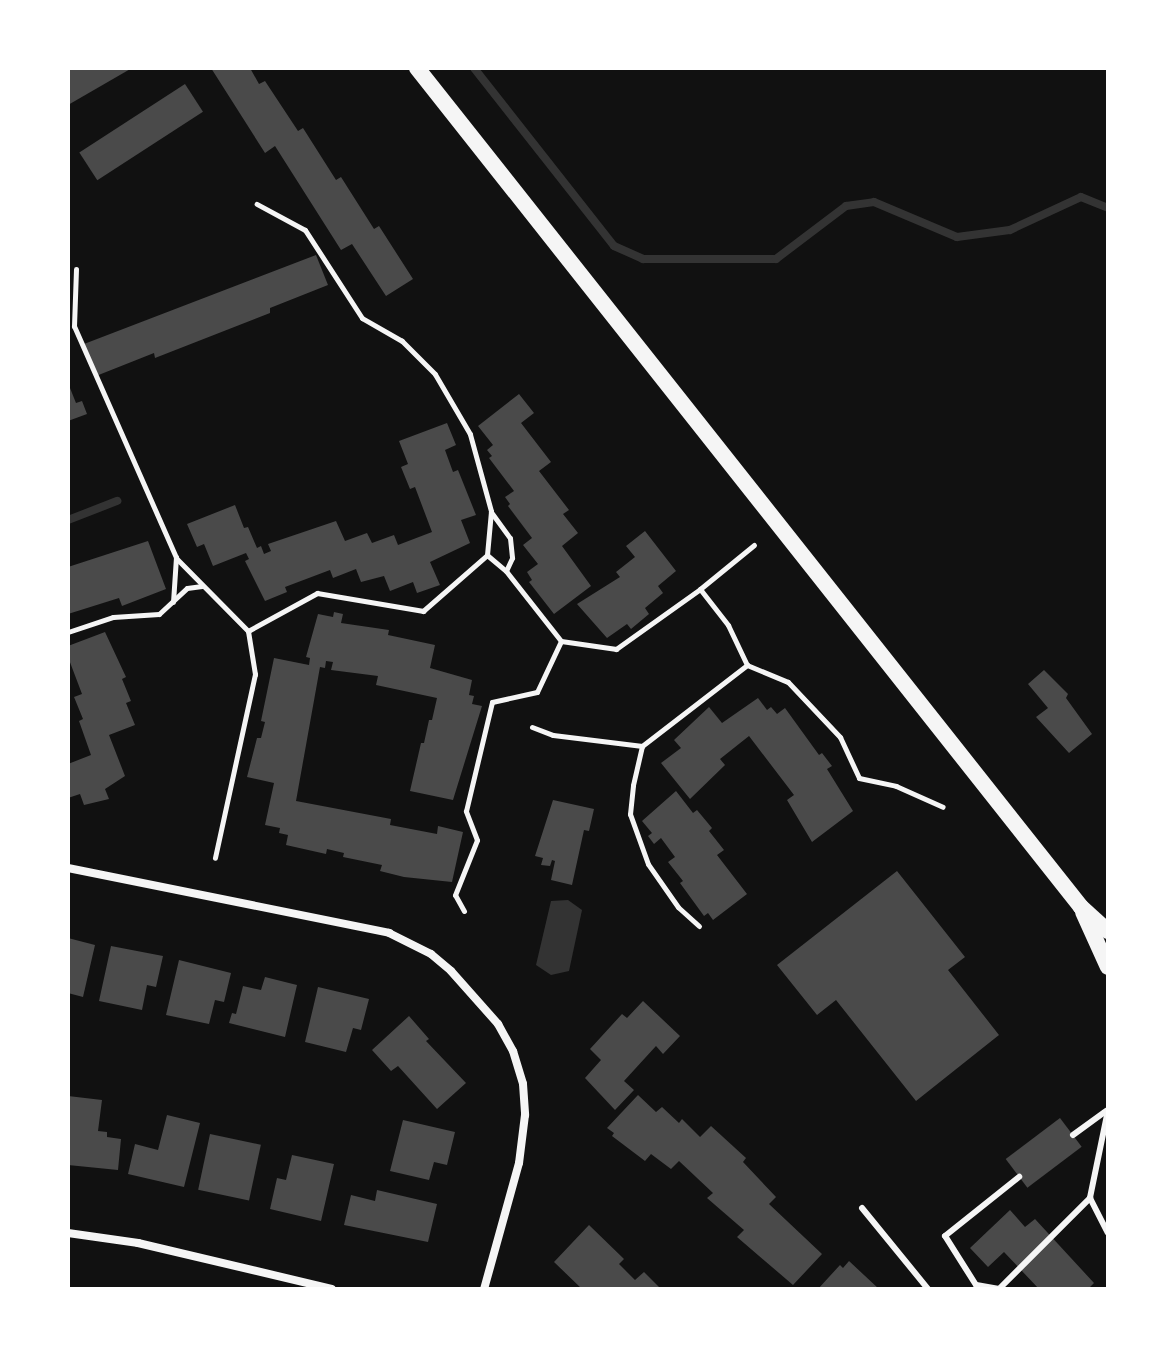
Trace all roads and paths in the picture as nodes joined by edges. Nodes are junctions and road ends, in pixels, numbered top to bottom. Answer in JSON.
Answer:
{"nodes":[{"id":1,"x":417,"y":68,"type":"edge"},
{"id":2,"x":257,"y":204,"type":"dead end"},
{"id":3,"x":76,"y":269,"type":"dead end"},
{"id":4,"x":491,"y":511,"type":"junction"},
{"id":5,"x":754,"y":545,"type":"dead end"},
{"id":6,"x":487,"y":555,"type":"junction"},
{"id":7,"x":176,"y":557,"type":"junction"},
{"id":8,"x":506,"y":571,"type":"junction"},
{"id":9,"x":203,"y":586,"type":"junction"},
{"id":10,"x":700,"y":589,"type":"junction"},
{"id":11,"x":173,"y":602,"type":"junction"},
{"id":12,"x":248,"y":631,"type":"junction"},
{"id":13,"x":68,"y":632,"type":"edge"},
{"id":14,"x":561,"y":641,"type":"junction"},
{"id":15,"x":747,"y":665,"type":"junction"},
{"id":16,"x":532,"y":727,"type":"dead end"},
{"id":17,"x":642,"y":746,"type":"junction"},
{"id":18,"x":943,"y":807,"type":"dead end"},
{"id":19,"x":215,"y":858,"type":"dead end"},
{"id":20,"x":68,"y":868,"type":"edge"},
{"id":21,"x":1081,"y":907,"type":"junction"},
{"id":22,"x":464,"y":911,"type":"dead end"},
{"id":23,"x":699,"y":926,"type":"dead end"},
{"id":24,"x":1108,"y":931,"type":"edge"},
{"id":25,"x":1108,"y":967,"type":"edge"},
{"id":26,"x":1108,"y":1110,"type":"edge"},
{"id":27,"x":1073,"y":1135,"type":"dead end"},
{"id":28,"x":1019,"y":1177,"type":"dead end"},
{"id":29,"x":1090,"y":1198,"type":"junction"},
{"id":30,"x":862,"y":1208,"type":"dead end"},
{"id":31,"x":68,"y":1233,"type":"edge"},
{"id":32,"x":1108,"y":1233,"type":"edge"},
{"id":33,"x":332,"y":1289,"type":"edge"},
{"id":34,"x":484,"y":1289,"type":"edge"},
{"id":35,"x":928,"y":1289,"type":"edge"},
{"id":36,"x":999,"y":1289,"type":"edge"}],
"edges":[{"from":1,"to":21,"type":"main road"},
{"from":2,"to":4,"type":"path"},
{"from":3,"to":7,"type":"path"},
{"from":4,"to":6,"type":"path"},
{"from":4,"to":8,"type":"path"},
{"from":5,"to":10,"type":"path"},
{"from":6,"to":8,"type":"path"},
{"from":6,"to":12,"type":"path"},
{"from":7,"to":9,"type":"path"},
{"from":7,"to":11,"type":"path"},
{"from":8,"to":14,"type":"path"},
{"from":9,"to":11,"type":"path"},
{"from":9,"to":12,"type":"path"},
{"from":10,"to":14,"type":"path"},
{"from":10,"to":15,"type":"path"},
{"from":11,"to":13,"type":"path"},
{"from":12,"to":19,"type":"path"},
{"from":14,"to":22,"type":"path"},
{"from":15,"to":17,"type":"path"},
{"from":15,"to":18,"type":"path"},
{"from":16,"to":17,"type":"path"},
{"from":17,"to":23,"type":"path"},
{"from":20,"to":34,"type":"street"},
{"from":21,"to":24,"type":"main road"},
{"from":21,"to":25,"type":"main road"},
{"from":26,"to":27,"type":"lane"},
{"from":26,"to":29,"type":"lane"},
{"from":28,"to":36,"type":"lane"},
{"from":29,"to":32,"type":"lane"},
{"from":29,"to":36,"type":"lane"},
{"from":30,"to":35,"type":"lane"},
{"from":31,"to":33,"type":"street"}]}
